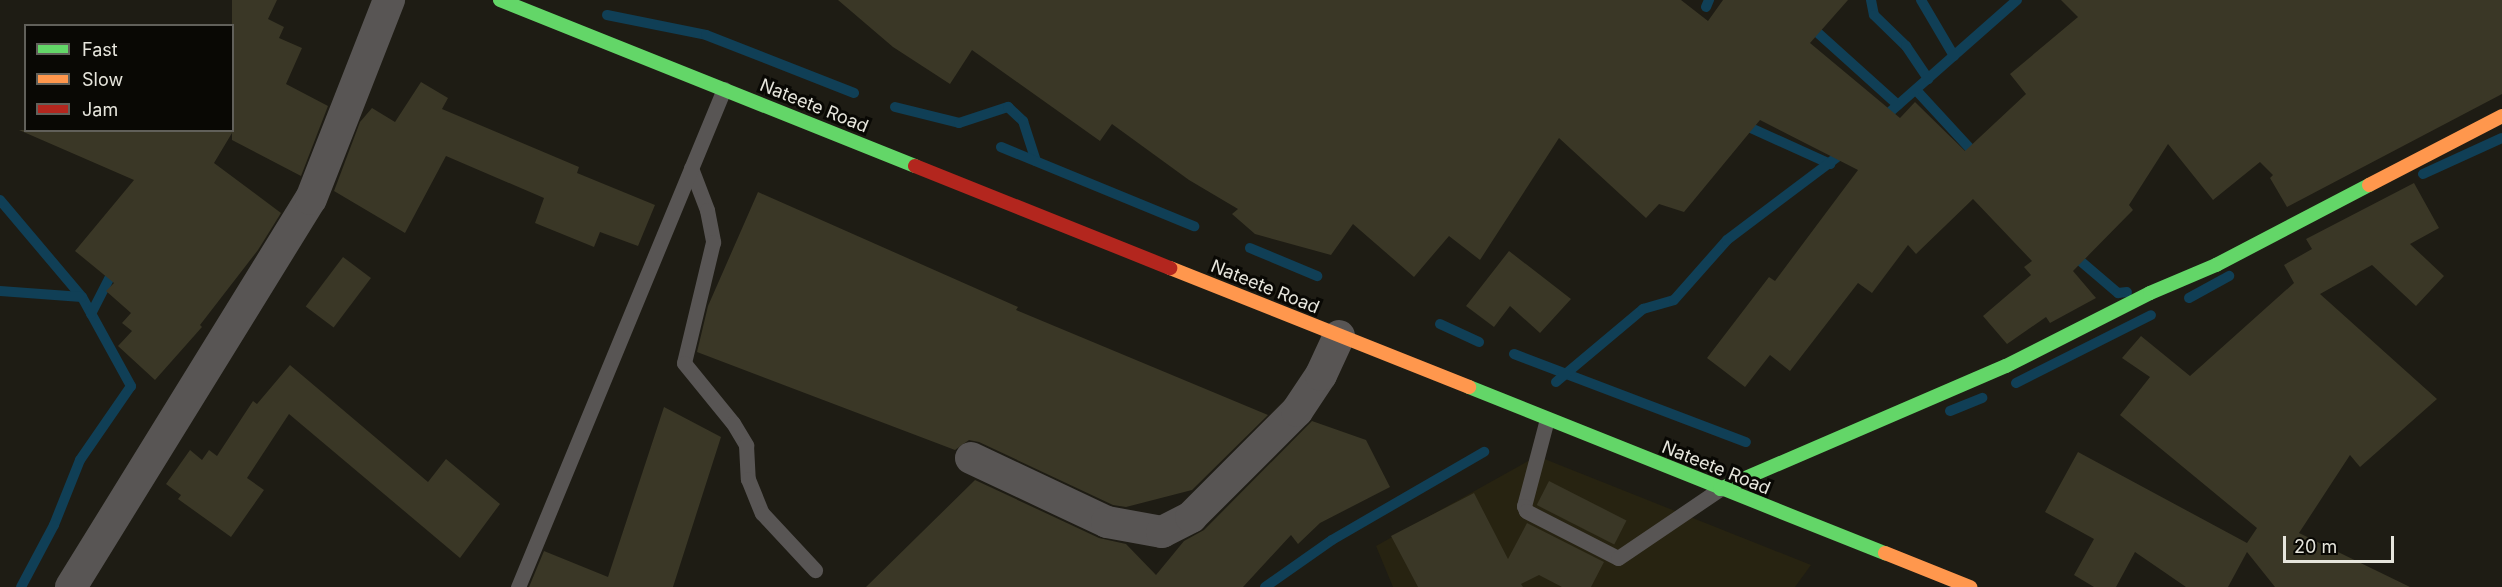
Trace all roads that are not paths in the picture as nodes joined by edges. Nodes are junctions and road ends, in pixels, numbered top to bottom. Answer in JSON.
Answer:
{"nodes":[{"id":1,"x":389,"y":0,"type":"edge"},
{"id":2,"x":500,"y":0,"type":"edge"},
{"id":3,"x":552,"y":9,"type":"edge"},
{"id":4,"x":724,"y":89,"type":"junction"},
{"id":5,"x":2502,"y":116,"type":"edge"},
{"id":6,"x":691,"y":168,"type":"junction"},
{"id":7,"x":1339,"y":336,"type":"junction"},
{"id":8,"x":1547,"y":419,"type":"junction"},
{"id":9,"x":971,"y":458,"type":"dead end"},
{"id":10,"x":1720,"y":489,"type":"junction"},
{"id":11,"x":815,"y":570,"type":"dead end"},
{"id":12,"x":71,"y":587,"type":"edge"},
{"id":13,"x":519,"y":587,"type":"edge"},
{"id":14,"x":1970,"y":587,"type":"edge"}],
"edges":[{"from":1,"to":12,"type":"street"},
{"from":2,"to":3,"type":"main road","name":"Nateete Road"},
{"from":3,"to":4,"type":"main road","name":"Nateete Road"},
{"from":4,"to":6,"type":"lane"},
{"from":4,"to":7,"type":"main road","name":"Nateete Road"},
{"from":5,"to":10,"type":"main road"},
{"from":6,"to":11,"type":"lane"},
{"from":6,"to":13,"type":"lane"},
{"from":7,"to":8,"type":"main road","name":"Nateete Road"},
{"from":7,"to":9,"type":"street"},
{"from":8,"to":10,"type":"main road","name":"Nateete Road"},
{"from":8,"to":10,"type":"lane"},
{"from":10,"to":14,"type":"main road","name":"Nateete Road"}]}
